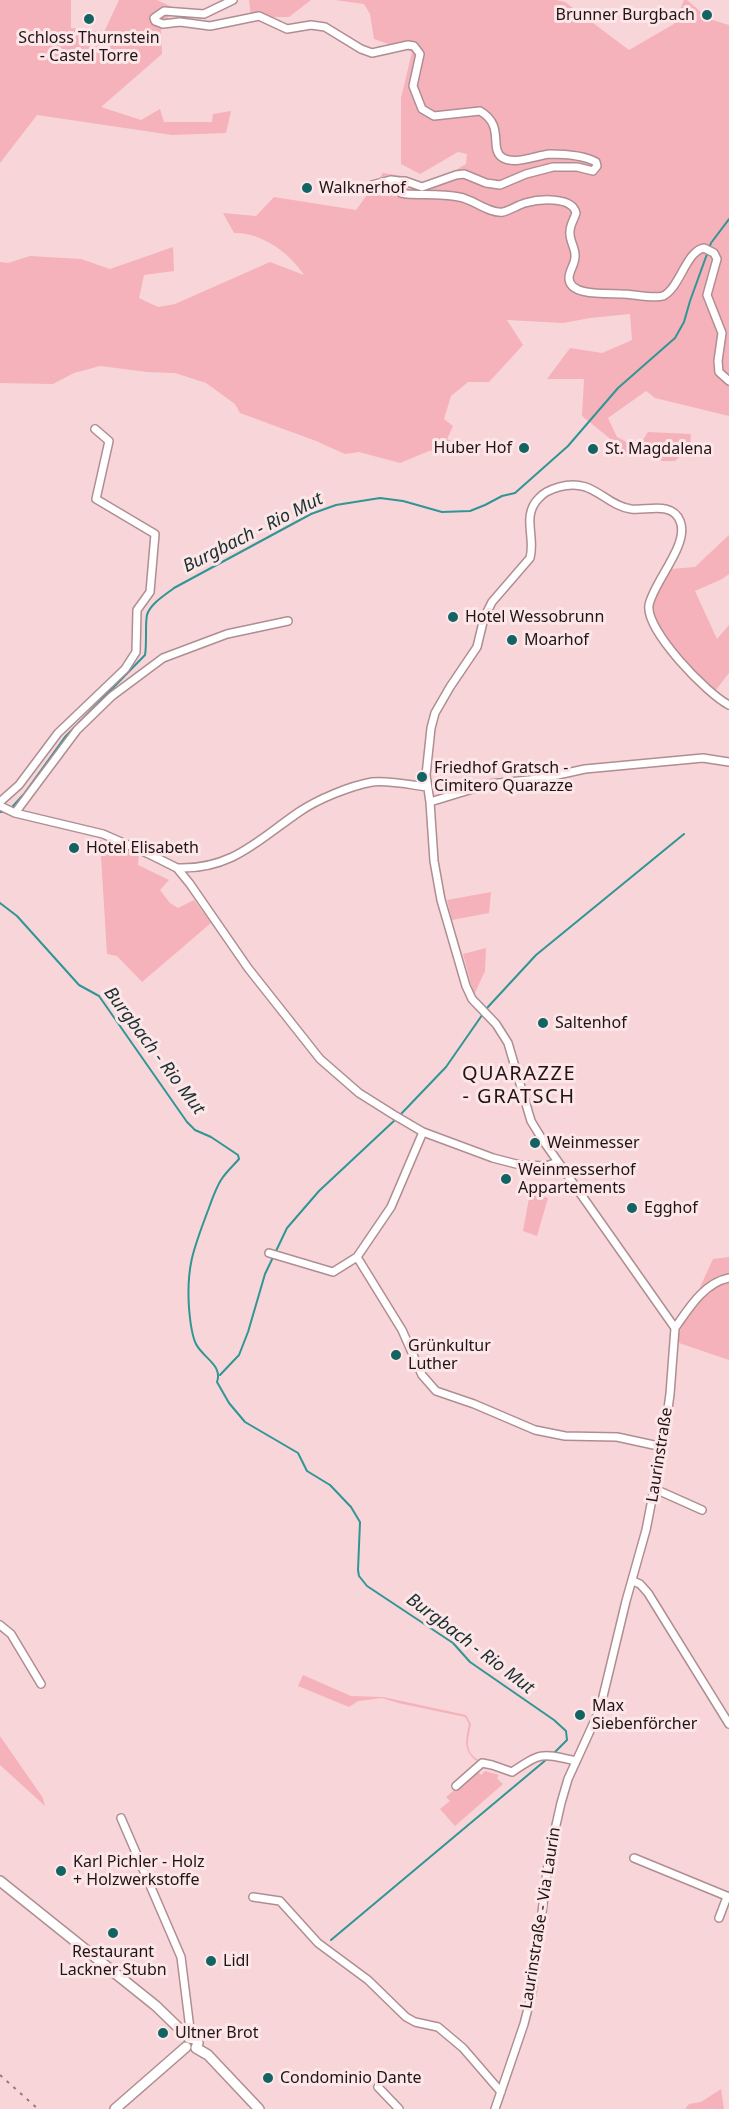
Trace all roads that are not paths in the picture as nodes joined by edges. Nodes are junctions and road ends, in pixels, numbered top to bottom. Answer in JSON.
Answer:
{"nodes":[{"id":1,"x":233,"y":0,"type":"edge"},
{"id":2,"x":399,"y":181,"type":"junction"},
{"id":3,"x":372,"y":185,"type":"dead end"},
{"id":4,"x":729,"y":381,"type":"edge"},
{"id":5,"x":95,"y":429,"type":"dead end"},
{"id":6,"x":288,"y":621,"type":"dead end"},
{"id":7,"x":729,"y":705,"type":"edge"},
{"id":8,"x":729,"y":762,"type":"edge"},
{"id":9,"x":428,"y":787,"type":"junction"},
{"id":10,"x":430,"y":802,"type":"junction"},
{"id":11,"x":0,"y":804,"type":"edge"},
{"id":12,"x":15,"y":813,"type":"junction"},
{"id":13,"x":177,"y":868,"type":"junction"},
{"id":14,"x":423,"y":1132,"type":"junction"},
{"id":15,"x":558,"y":1162,"type":"junction"},
{"id":16,"x":269,"y":1253,"type":"dead end"},
{"id":17,"x":357,"y":1257,"type":"junction"},
{"id":18,"x":729,"y":1278,"type":"edge"},
{"id":19,"x":675,"y":1328,"type":"junction"},
{"id":20,"x":663,"y":1447,"type":"junction"},
{"id":21,"x":656,"y":1489,"type":"junction"},
{"id":22,"x":702,"y":1510,"type":"dead end"},
{"id":23,"x":633,"y":1581,"type":"junction"},
{"id":24,"x":0,"y":1625,"type":"edge"},
{"id":25,"x":41,"y":1684,"type":"dead end"},
{"id":26,"x":729,"y":1724,"type":"edge"},
{"id":27,"x":576,"y":1761,"type":"junction"},
{"id":28,"x":456,"y":1786,"type":"dead end"},
{"id":29,"x":121,"y":1818,"type":"dead end"},
{"id":30,"x":634,"y":1858,"type":"dead end"},
{"id":31,"x":0,"y":1881,"type":"edge"},
{"id":32,"x":253,"y":1897,"type":"dead end"},
{"id":33,"x":728,"y":1897,"type":"edge"},
{"id":34,"x":719,"y":1918,"type":"dead end"},
{"id":35,"x":188,"y":2041,"type":"junction"},
{"id":36,"x":378,"y":2087,"type":"dead end"},
{"id":37,"x":501,"y":2092,"type":"junction"},
{"id":38,"x":115,"y":2109,"type":"edge"},
{"id":39,"x":259,"y":2109,"type":"edge"},
{"id":40,"x":399,"y":2109,"type":"edge"},
{"id":41,"x":495,"y":2109,"type":"edge"}],
"edges":[{"from":1,"to":2,"type":"street"},
{"from":2,"to":3,"type":"street"},
{"from":2,"to":4,"type":"street"},
{"from":5,"to":11,"type":"street"},
{"from":6,"to":12,"type":"street"},
{"from":7,"to":9,"type":"street"},
{"from":8,"to":10,"type":"street"},
{"from":9,"to":10,"type":"street"},
{"from":9,"to":13,"type":"street"},
{"from":10,"to":15,"type":"street"},
{"from":11,"to":12,"type":"street"},
{"from":12,"to":13,"type":"street"},
{"from":13,"to":14,"type":"street"},
{"from":14,"to":15,"type":"street"},
{"from":14,"to":17,"type":"street"},
{"from":15,"to":19,"type":"street"},
{"from":16,"to":17,"type":"street"},
{"from":17,"to":20,"type":"street"},
{"from":18,"to":19,"type":"street"},
{"from":19,"to":20,"type":"street","name":"Laurinstraße"},
{"from":20,"to":21,"type":"street","name":"Laurinstraße"},
{"from":21,"to":22,"type":"street"},
{"from":21,"to":23,"type":"street","name":"Laurinstraße"},
{"from":23,"to":26,"type":"street"},
{"from":23,"to":27,"type":"street","name":"Laurinstraße - Via Laurin"},
{"from":24,"to":25,"type":"street"},
{"from":27,"to":28,"type":"street"},
{"from":27,"to":37,"type":"street","name":"Laurinstraße - Via Laurin"},
{"from":29,"to":35,"type":"street"},
{"from":30,"to":33,"type":"street"},
{"from":31,"to":35,"type":"main road"},
{"from":32,"to":37,"type":"street"},
{"from":33,"to":34,"type":"street"},
{"from":35,"to":38,"type":"main road"},
{"from":35,"to":39,"type":"main road"},
{"from":36,"to":40,"type":"street"},
{"from":37,"to":41,"type":"street","name":"Laurinstraße - Via Laurin"}]}
